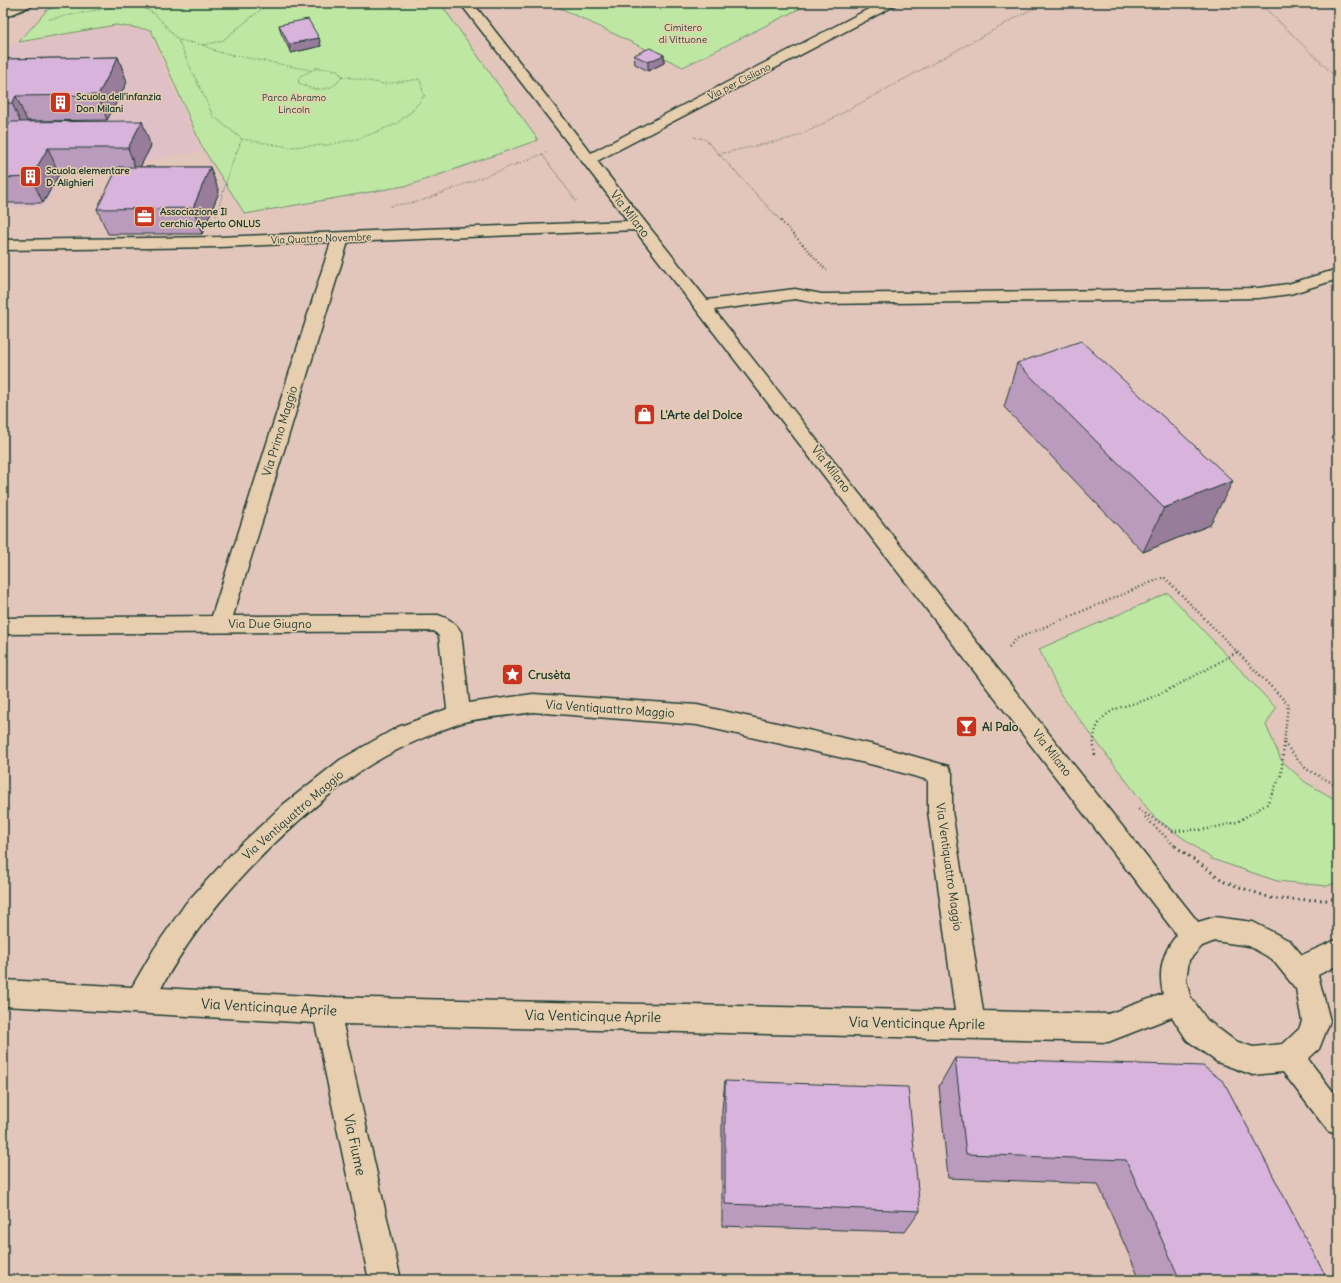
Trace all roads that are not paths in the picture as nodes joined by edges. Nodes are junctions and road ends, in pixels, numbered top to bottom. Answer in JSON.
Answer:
{"nodes":[{"id":1,"x":27,"y":3,"type":"edge"},
{"id":2,"x":466,"y":3,"type":"edge"},
{"id":3,"x":890,"y":3,"type":"edge"},
{"id":4,"x":1335,"y":3,"type":"edge"},
{"id":5,"x":1338,"y":6,"type":"edge"},
{"id":6,"x":3,"y":14,"type":"edge"},
{"id":7,"x":588,"y":160,"type":"junction"},
{"id":8,"x":639,"y":225,"type":"junction"},
{"id":9,"x":341,"y":237,"type":"junction"},
{"id":10,"x":3,"y":245,"type":"edge"},
{"id":11,"x":1338,"y":274,"type":"edge"},
{"id":12,"x":701,"y":306,"type":"junction"},
{"id":13,"x":220,"y":624,"type":"junction"},
{"id":14,"x":3,"y":626,"type":"edge"},
{"id":15,"x":460,"y":714,"type":"junction"},
{"id":16,"x":1193,"y":936,"type":"junction"},
{"id":17,"x":1338,"y":952,"type":"edge"},
{"id":18,"x":1298,"y":970,"type":"junction"},
{"id":19,"x":3,"y":994,"type":"edge"},
{"id":20,"x":139,"y":1001,"type":"junction"},
{"id":21,"x":1178,"y":1001,"type":"junction"},
{"id":22,"x":326,"y":1010,"type":"junction"},
{"id":23,"x":971,"y":1025,"type":"junction"},
{"id":24,"x":1289,"y":1057,"type":"junction"},
{"id":25,"x":1338,"y":1121,"type":"edge"},
{"id":26,"x":385,"y":1280,"type":"edge"}],
"edges":[{"from":1,"to":6,"type":"street"},
{"from":2,"to":7,"type":"street","name":"Via Milano"},
{"from":3,"to":7,"type":"street","name":"Via per Cisliano"},
{"from":4,"to":5,"type":"street"},
{"from":7,"to":8,"type":"street","name":"Via Milano"},
{"from":8,"to":9,"type":"street","name":"Via Quattro Novembre"},
{"from":8,"to":12,"type":"street","name":"Via Milano"},
{"from":9,"to":10,"type":"street","name":"Via Quattro Novembre"},
{"from":9,"to":13,"type":"street","name":"Via Primo Maggio"},
{"from":11,"to":12,"type":"street"},
{"from":12,"to":16,"type":"street","name":"Via Milano"},
{"from":13,"to":14,"type":"street","name":"Via Due Giugno"},
{"from":13,"to":15,"type":"street","name":"Via Due Giugno"},
{"from":15,"to":20,"type":"street","name":"Via Ventiquattro Maggio"},
{"from":15,"to":23,"type":"street","name":"Via Ventiquattro Maggio"},
{"from":16,"to":18,"type":"street"},
{"from":16,"to":21,"type":"street"},
{"from":17,"to":18,"type":"street"},
{"from":18,"to":24,"type":"street"},
{"from":19,"to":20,"type":"street","name":"Via Venticinque Aprile"},
{"from":20,"to":22,"type":"street","name":"Via Venticinque Aprile"},
{"from":21,"to":23,"type":"street","name":"Via Venticinque Aprile"},
{"from":21,"to":24,"type":"street"},
{"from":22,"to":23,"type":"street","name":"Via Venticinque Aprile"},
{"from":22,"to":26,"type":"street","name":"Via Fiume"},
{"from":24,"to":25,"type":"street"}]}
